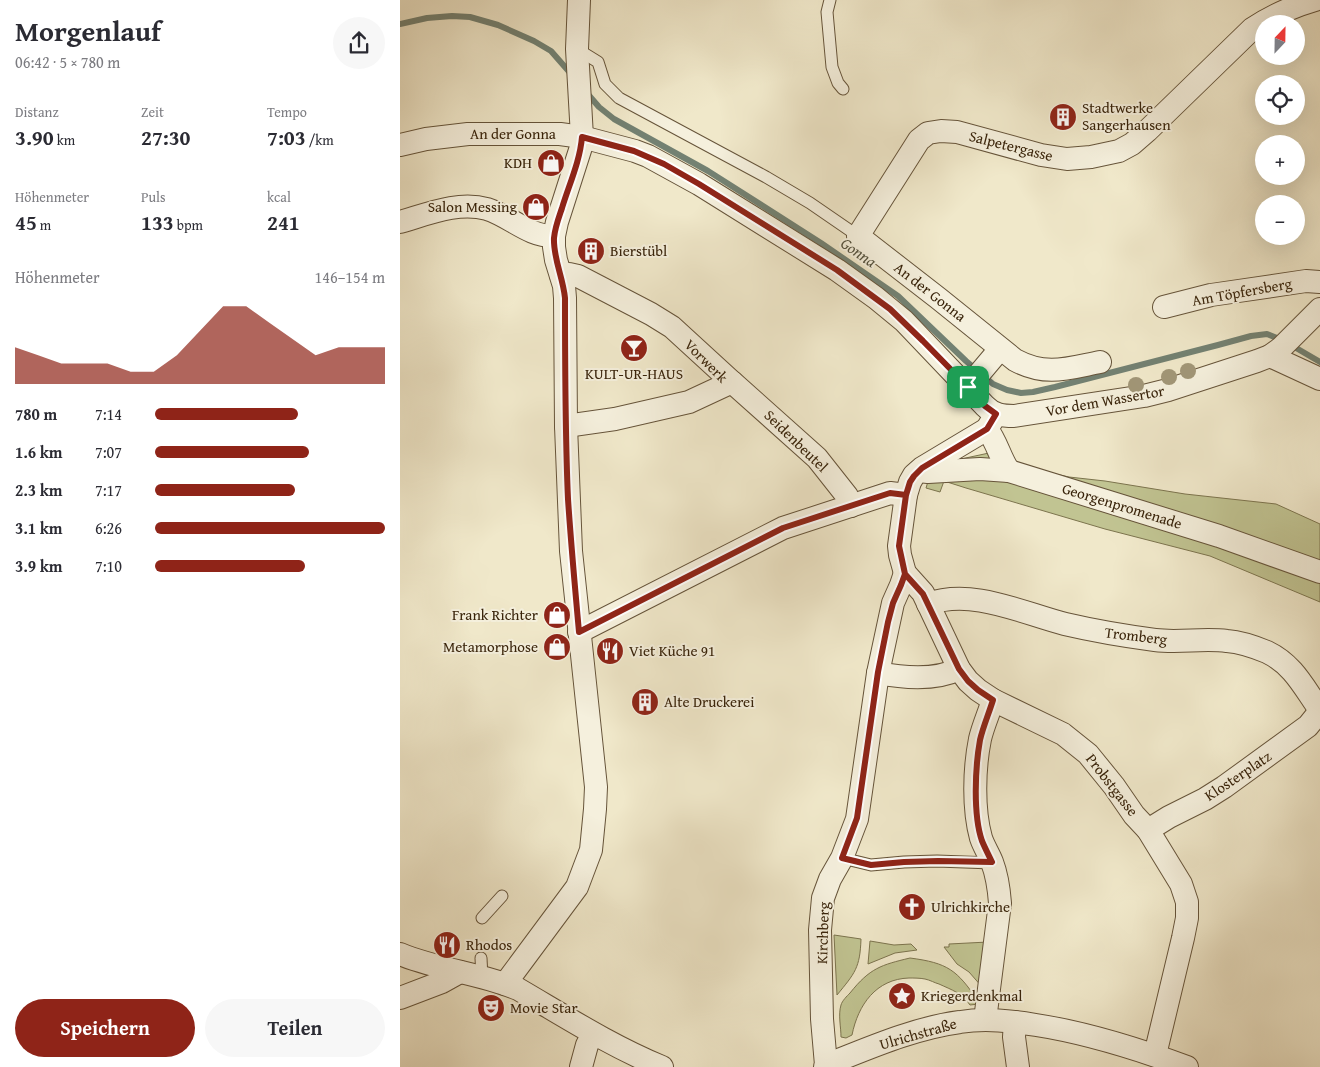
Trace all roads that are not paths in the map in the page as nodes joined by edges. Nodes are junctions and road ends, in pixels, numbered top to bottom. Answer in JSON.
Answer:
{"nodes":[{"id":1,"x":579,"y":0,"type":"edge"},
{"id":2,"x":830,"y":0,"type":"edge"},
{"id":3,"x":1315,"y":0,"type":"edge"},
{"id":4,"x":578,"y":52,"type":"junction"},
{"id":5,"x":843,"y":89,"type":"dead end"},
{"id":6,"x":582,"y":137,"type":"junction"},
{"id":7,"x":400,"y":145,"type":"edge"},
{"id":8,"x":400,"y":222,"type":"edge"},
{"id":9,"x":554,"y":236,"type":"junction"},
{"id":10,"x":858,"y":236,"type":"junction"},
{"id":11,"x":561,"y":275,"type":"junction"},
{"id":12,"x":1320,"y":282,"type":"edge"},
{"id":13,"x":1164,"y":307,"type":"dead end"},
{"id":14,"x":1320,"y":309,"type":"edge"},
{"id":15,"x":1275,"y":352,"type":"junction"},
{"id":16,"x":996,"y":354,"type":"junction"},
{"id":17,"x":1100,"y":362,"type":"dead end"},
{"id":18,"x":1320,"y":380,"type":"edge"},
{"id":19,"x":732,"y":382,"type":"junction"},
{"id":20,"x":972,"y":383,"type":"junction"},
{"id":21,"x":992,"y":422,"type":"junction"},
{"id":22,"x":566,"y":426,"type":"junction"},
{"id":23,"x":919,"y":471,"type":"junction"},
{"id":24,"x":1010,"y":471,"type":"junction"},
{"id":25,"x":906,"y":495,"type":"junction"},
{"id":26,"x":851,"y":506,"type":"junction"},
{"id":27,"x":1320,"y":572,"type":"edge"},
{"id":28,"x":905,"y":574,"type":"junction"},
{"id":29,"x":928,"y":604,"type":"junction"},
{"id":30,"x":579,"y":632,"type":"junction"},
{"id":31,"x":959,"y":669,"type":"junction"},
{"id":32,"x":878,"y":672,"type":"junction"},
{"id":33,"x":993,"y":700,"type":"junction"},
{"id":34,"x":1320,"y":711,"type":"edge"},
{"id":35,"x":1148,"y":830,"type":"junction"},
{"id":36,"x":842,"y":858,"type":"junction"},
{"id":37,"x":992,"y":862,"type":"junction"},
{"id":38,"x":502,"y":896,"type":"dead end"},
{"id":39,"x":482,"y":918,"type":"dead end"},
{"id":40,"x":400,"y":954,"type":"edge"},
{"id":41,"x":460,"y":972,"type":"junction"},
{"id":42,"x":505,"y":984,"type":"junction"},
{"id":43,"x":400,"y":998,"type":"edge"},
{"id":44,"x":985,"y":1020,"type":"junction"},
{"id":45,"x":1015,"y":1022,"type":"junction"},
{"id":46,"x":594,"y":1034,"type":"junction"},
{"id":47,"x":1155,"y":1055,"type":"junction"},
{"id":48,"x":826,"y":1066,"type":"edge"},
{"id":49,"x":581,"y":1067,"type":"edge"},
{"id":50,"x":662,"y":1067,"type":"edge"},
{"id":51,"x":1018,"y":1067,"type":"edge"},
{"id":52,"x":1187,"y":1067,"type":"edge"}],
"edges":[{"from":1,"to":4,"type":"street"},
{"from":2,"to":5,"type":"lane"},
{"from":3,"to":10,"type":"street","name":"Salpetergasse"},
{"from":4,"to":6,"type":"street"},
{"from":4,"to":10,"type":"lane"},
{"from":6,"to":7,"type":"street","name":"An der Gonna"},
{"from":6,"to":9,"type":"street"},
{"from":6,"to":20,"type":"street","name":"An der Gonna"},
{"from":8,"to":9,"type":"street"},
{"from":9,"to":11,"type":"street"},
{"from":10,"to":16,"type":"street","name":"An der Gonna"},
{"from":11,"to":19,"type":"street","name":"Vorwerk"},
{"from":11,"to":22,"type":"street"},
{"from":12,"to":13,"type":"street","name":"Am Töpfersberg"},
{"from":14,"to":15,"type":"street"},
{"from":15,"to":18,"type":"street"},
{"from":15,"to":21,"type":"street","name":"Vor dem Wassertor"},
{"from":16,"to":17,"type":"street","name":"An der Gonna"},
{"from":16,"to":20,"type":"street"},
{"from":19,"to":22,"type":"street","name":"Vorwerk"},
{"from":19,"to":26,"type":"street","name":"Seidenbeutel"},
{"from":20,"to":21,"type":"street","name":"An der Gonna"},
{"from":21,"to":23,"type":"street"},
{"from":21,"to":24,"type":"street","name":"An der Gonna"},
{"from":22,"to":30,"type":"street"},
{"from":23,"to":24,"type":"street","name":"Georgenpromenade"},
{"from":23,"to":25,"type":"street","name":"Probstgasse"},
{"from":24,"to":27,"type":"street","name":"Georgenpromenade"},
{"from":25,"to":26,"type":"street"},
{"from":25,"to":28,"type":"street","name":"Probstgasse"},
{"from":26,"to":30,"type":"street"},
{"from":28,"to":29,"type":"street","name":"Probstgasse"},
{"from":28,"to":32,"type":"street","name":"Kirchberg"},
{"from":29,"to":31,"type":"street","name":"Probstgasse"},
{"from":29,"to":34,"type":"street","name":"Tromberg"},
{"from":30,"to":42,"type":"street"},
{"from":31,"to":32,"type":"street"},
{"from":31,"to":33,"type":"street","name":"Probstgasse"},
{"from":32,"to":36,"type":"street","name":"Kirchberg"},
{"from":33,"to":35,"type":"street","name":"Probstgasse"},
{"from":33,"to":37,"type":"street"},
{"from":34,"to":35,"type":"street","name":"Klosterplatz"},
{"from":35,"to":47,"type":"street","name":"Probstgasse"},
{"from":36,"to":37,"type":"lane"},
{"from":36,"to":48,"type":"street","name":"Kirchberg"},
{"from":37,"to":44,"type":"street"},
{"from":38,"to":39,"type":"lane"},
{"from":40,"to":41,"type":"street"},
{"from":41,"to":42,"type":"street"},
{"from":41,"to":43,"type":"street"},
{"from":42,"to":46,"type":"street"},
{"from":44,"to":45,"type":"street","name":"Ulrichstraße"},
{"from":44,"to":48,"type":"street","name":"Ulrichstraße"},
{"from":45,"to":47,"type":"street","name":"Ulrichstraße"},
{"from":45,"to":51,"type":"street"},
{"from":46,"to":49,"type":"street"},
{"from":46,"to":50,"type":"street"},
{"from":47,"to":52,"type":"street","name":"Ulrichstraße"}]}
